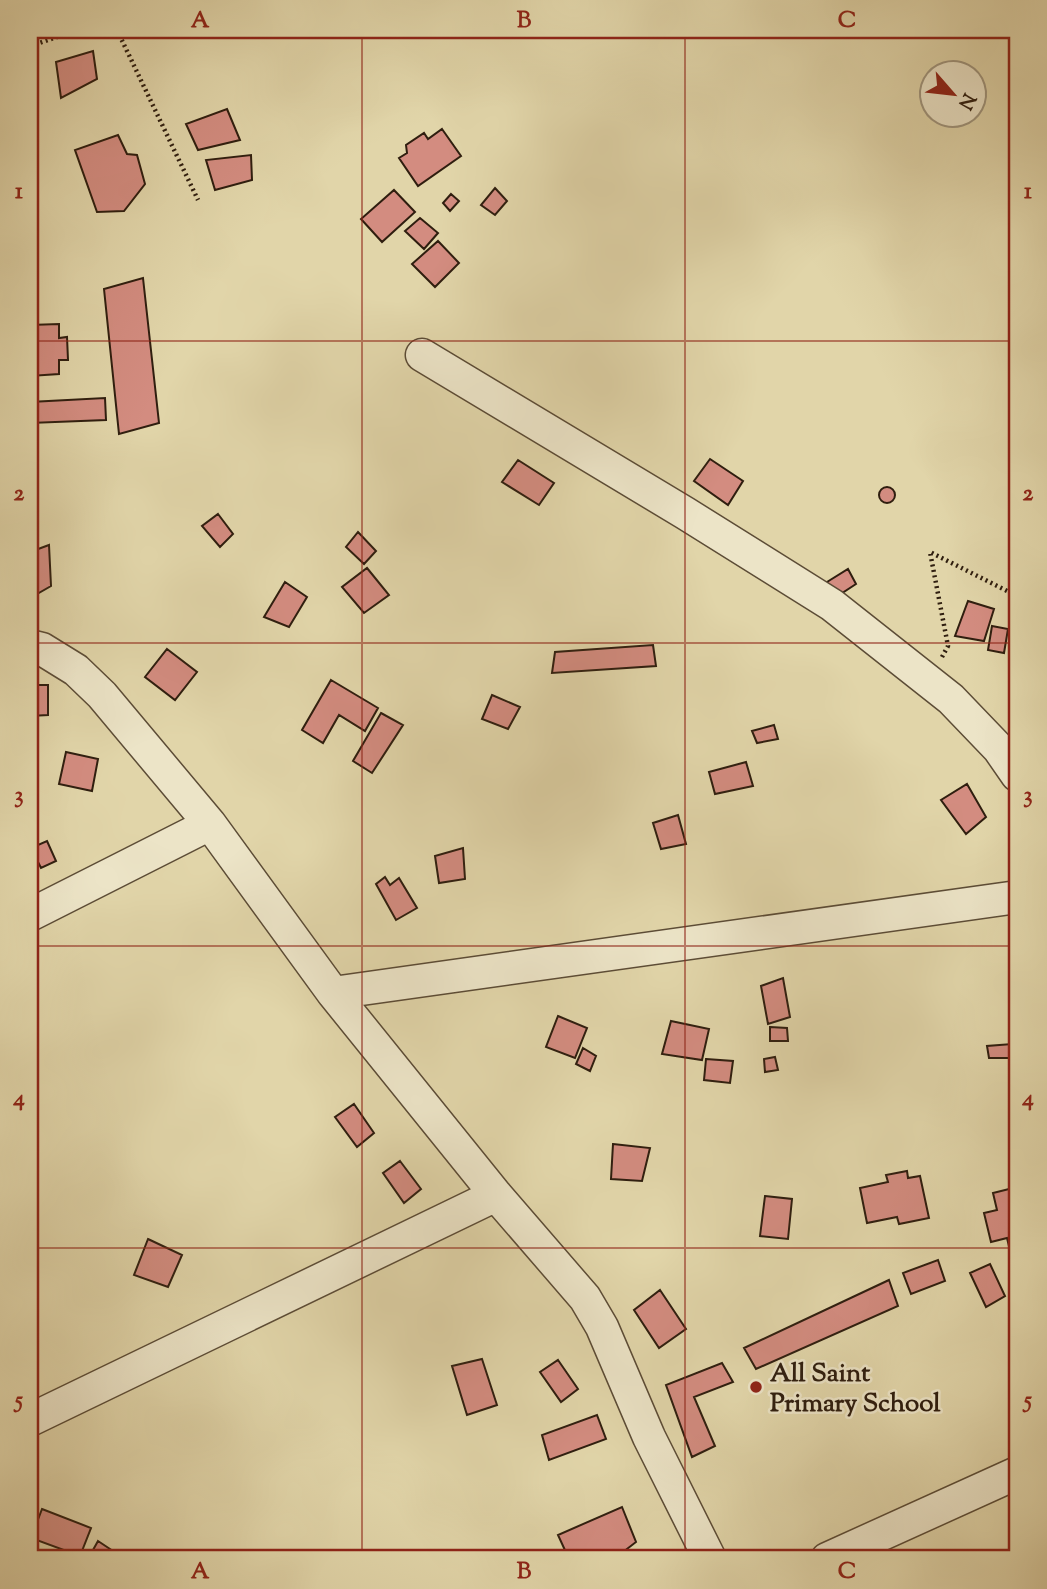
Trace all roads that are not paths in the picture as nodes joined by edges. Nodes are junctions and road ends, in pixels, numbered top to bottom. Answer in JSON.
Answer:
{"nodes":[{"id":1,"x":422,"y":355,"type":"dead end"},
{"id":2,"x":30,"y":646,"type":"edge"},
{"id":3,"x":1017,"y":775,"type":"edge"},
{"id":4,"x":210,"y":824,"type":"junction"},
{"id":5,"x":1017,"y":897,"type":"edge"},
{"id":6,"x":30,"y":915,"type":"edge"},
{"id":7,"x":332,"y":993,"type":"junction"},
{"id":8,"x":496,"y":1195,"type":"junction"},
{"id":9,"x":30,"y":1420,"type":"edge"},
{"id":10,"x":1017,"y":1473,"type":"edge"},
{"id":11,"x":710,"y":1559,"type":"edge"},
{"id":12,"x":827,"y":1559,"type":"edge"}],
"edges":[{"from":1,"to":3,"type":"street"},
{"from":2,"to":4,"type":"street"},
{"from":4,"to":6,"type":"street"},
{"from":4,"to":7,"type":"street"},
{"from":5,"to":7,"type":"street"},
{"from":7,"to":8,"type":"street"},
{"from":8,"to":9,"type":"street"},
{"from":8,"to":11,"type":"street"},
{"from":10,"to":12,"type":"street"}]}
